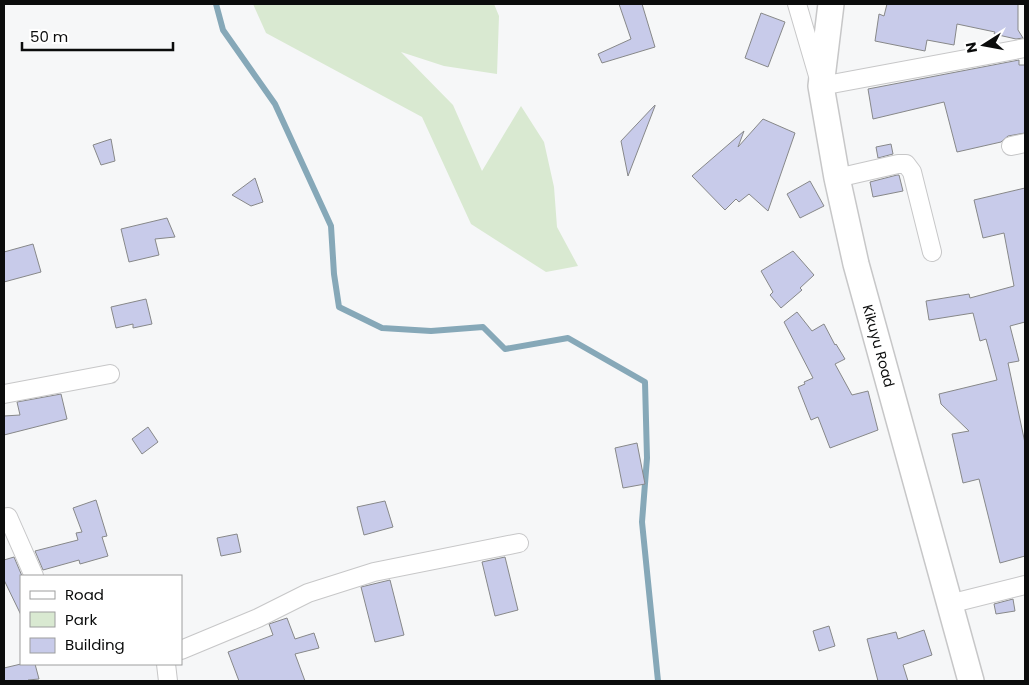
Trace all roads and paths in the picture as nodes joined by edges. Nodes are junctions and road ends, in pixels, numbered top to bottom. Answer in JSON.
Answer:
{"nodes":[{"id":1,"x":796,"y":4,"type":"edge"},
{"id":2,"x":831,"y":4,"type":"edge"},
{"id":3,"x":1025,"y":48,"type":"edge"},
{"id":4,"x":821,"y":86,"type":"junction"},
{"id":5,"x":837,"y":178,"type":"junction"},
{"id":6,"x":932,"y":252,"type":"dead end"},
{"id":7,"x":110,"y":374,"type":"dead end"},
{"id":8,"x":4,"y":394,"type":"edge"},
{"id":9,"x":4,"y":518,"type":"edge"},
{"id":10,"x":519,"y":543,"type":"dead end"},
{"id":11,"x":34,"y":575,"type":"edge"},
{"id":12,"x":1025,"y":584,"type":"edge"},
{"id":13,"x":949,"y":604,"type":"junction"},
{"id":14,"x":182,"y":650,"type":"edge"},
{"id":15,"x":166,"y":665,"type":"edge"},
{"id":16,"x":168,"y":681,"type":"edge"},
{"id":17,"x":971,"y":681,"type":"edge"}],
"edges":[{"from":1,"to":4,"type":"street"},
{"from":2,"to":4,"type":"main road","name":"Kikuyu Road"},
{"from":3,"to":4,"type":"street"},
{"from":4,"to":5,"type":"main road","name":"Kikuyu Road"},
{"from":5,"to":6,"type":"street"},
{"from":5,"to":13,"type":"main road","name":"Kikuyu Road"},
{"from":7,"to":8,"type":"street"},
{"from":9,"to":11,"type":"street"},
{"from":10,"to":14,"type":"street"},
{"from":12,"to":13,"type":"street"},
{"from":13,"to":17,"type":"main road","name":"Kikuyu Road"},
{"from":15,"to":16,"type":"street"}]}
